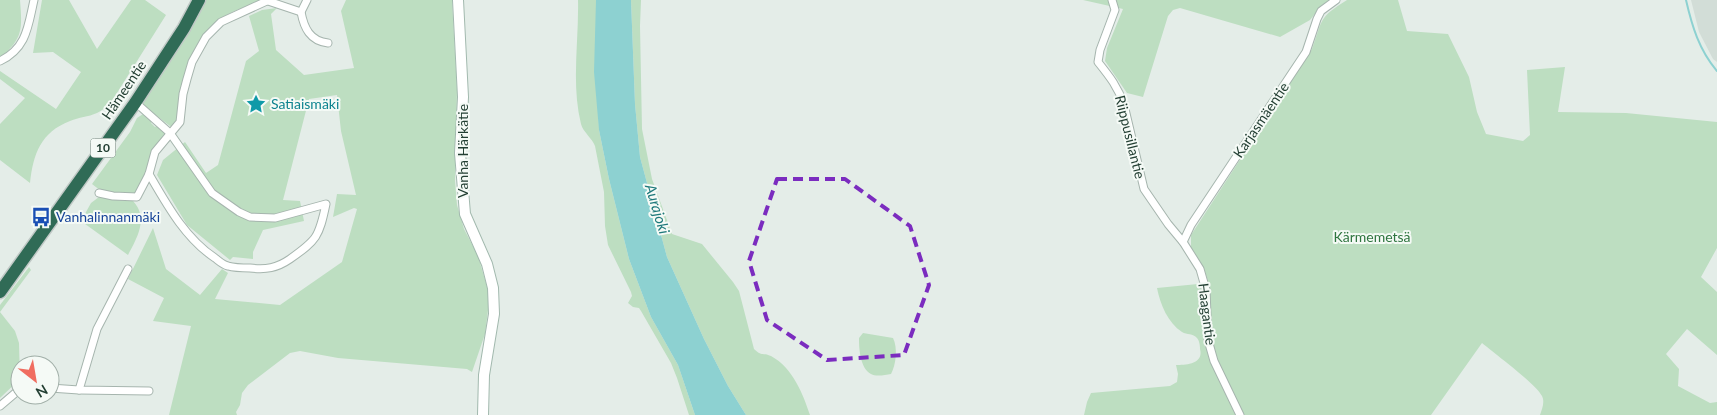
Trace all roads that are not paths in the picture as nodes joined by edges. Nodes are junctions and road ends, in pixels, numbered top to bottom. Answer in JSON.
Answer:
{"nodes":[{"id":1,"x":34,"y":0,"type":"edge"},
{"id":2,"x":199,"y":0,"type":"edge"},
{"id":3,"x":306,"y":0,"type":"edge"},
{"id":4,"x":458,"y":0,"type":"edge"},
{"id":5,"x":1112,"y":0,"type":"edge"},
{"id":6,"x":1336,"y":0,"type":"edge"},
{"id":7,"x":268,"y":1,"type":"edge"},
{"id":8,"x":301,"y":12,"type":"junction"},
{"id":9,"x":328,"y":43,"type":"dead end"},
{"id":10,"x":0,"y":61,"type":"edge"},
{"id":11,"x":135,"y":102,"type":"junction"},
{"id":12,"x":170,"y":133,"type":"junction"},
{"id":13,"x":149,"y":174,"type":"junction"},
{"id":14,"x":99,"y":193,"type":"dead end"},
{"id":15,"x":1183,"y":242,"type":"junction"},
{"id":16,"x":128,"y":269,"type":"dead end"},
{"id":17,"x":0,"y":292,"type":"edge"},
{"id":18,"x":60,"y":389,"type":"edge"},
{"id":19,"x":78,"y":390,"type":"junction"},
{"id":20,"x":149,"y":390,"type":"dead end"},
{"id":21,"x":10,"y":398,"type":"edge"},
{"id":22,"x":0,"y":406,"type":"edge"},
{"id":23,"x":483,"y":415,"type":"edge"},
{"id":24,"x":1240,"y":415,"type":"edge"}],
"edges":[{"from":1,"to":10,"type":"street"},
{"from":2,"to":11,"type":"highway","name":"Hämeentie","number":"10"},
{"from":3,"to":8,"type":"street"},
{"from":4,"to":23,"type":"street","name":"Vanha Härkätie"},
{"from":5,"to":15,"type":"street","name":"Riippusillantie"},
{"from":6,"to":15,"type":"street","name":"Karjasmäentie"},
{"from":7,"to":8,"type":"street"},
{"from":7,"to":12,"type":"street"},
{"from":8,"to":9,"type":"street"},
{"from":11,"to":12,"type":"street"},
{"from":11,"to":17,"type":"highway","name":"Hämeentie","number":"10"},
{"from":12,"to":13,"type":"street"},
{"from":12,"to":13,"type":"street"},
{"from":13,"to":14,"type":"street"},
{"from":15,"to":24,"type":"street","name":"Haagantie"},
{"from":16,"to":19,"type":"street"},
{"from":18,"to":19,"type":"street"},
{"from":19,"to":20,"type":"street"},
{"from":21,"to":22,"type":"street"}]}
